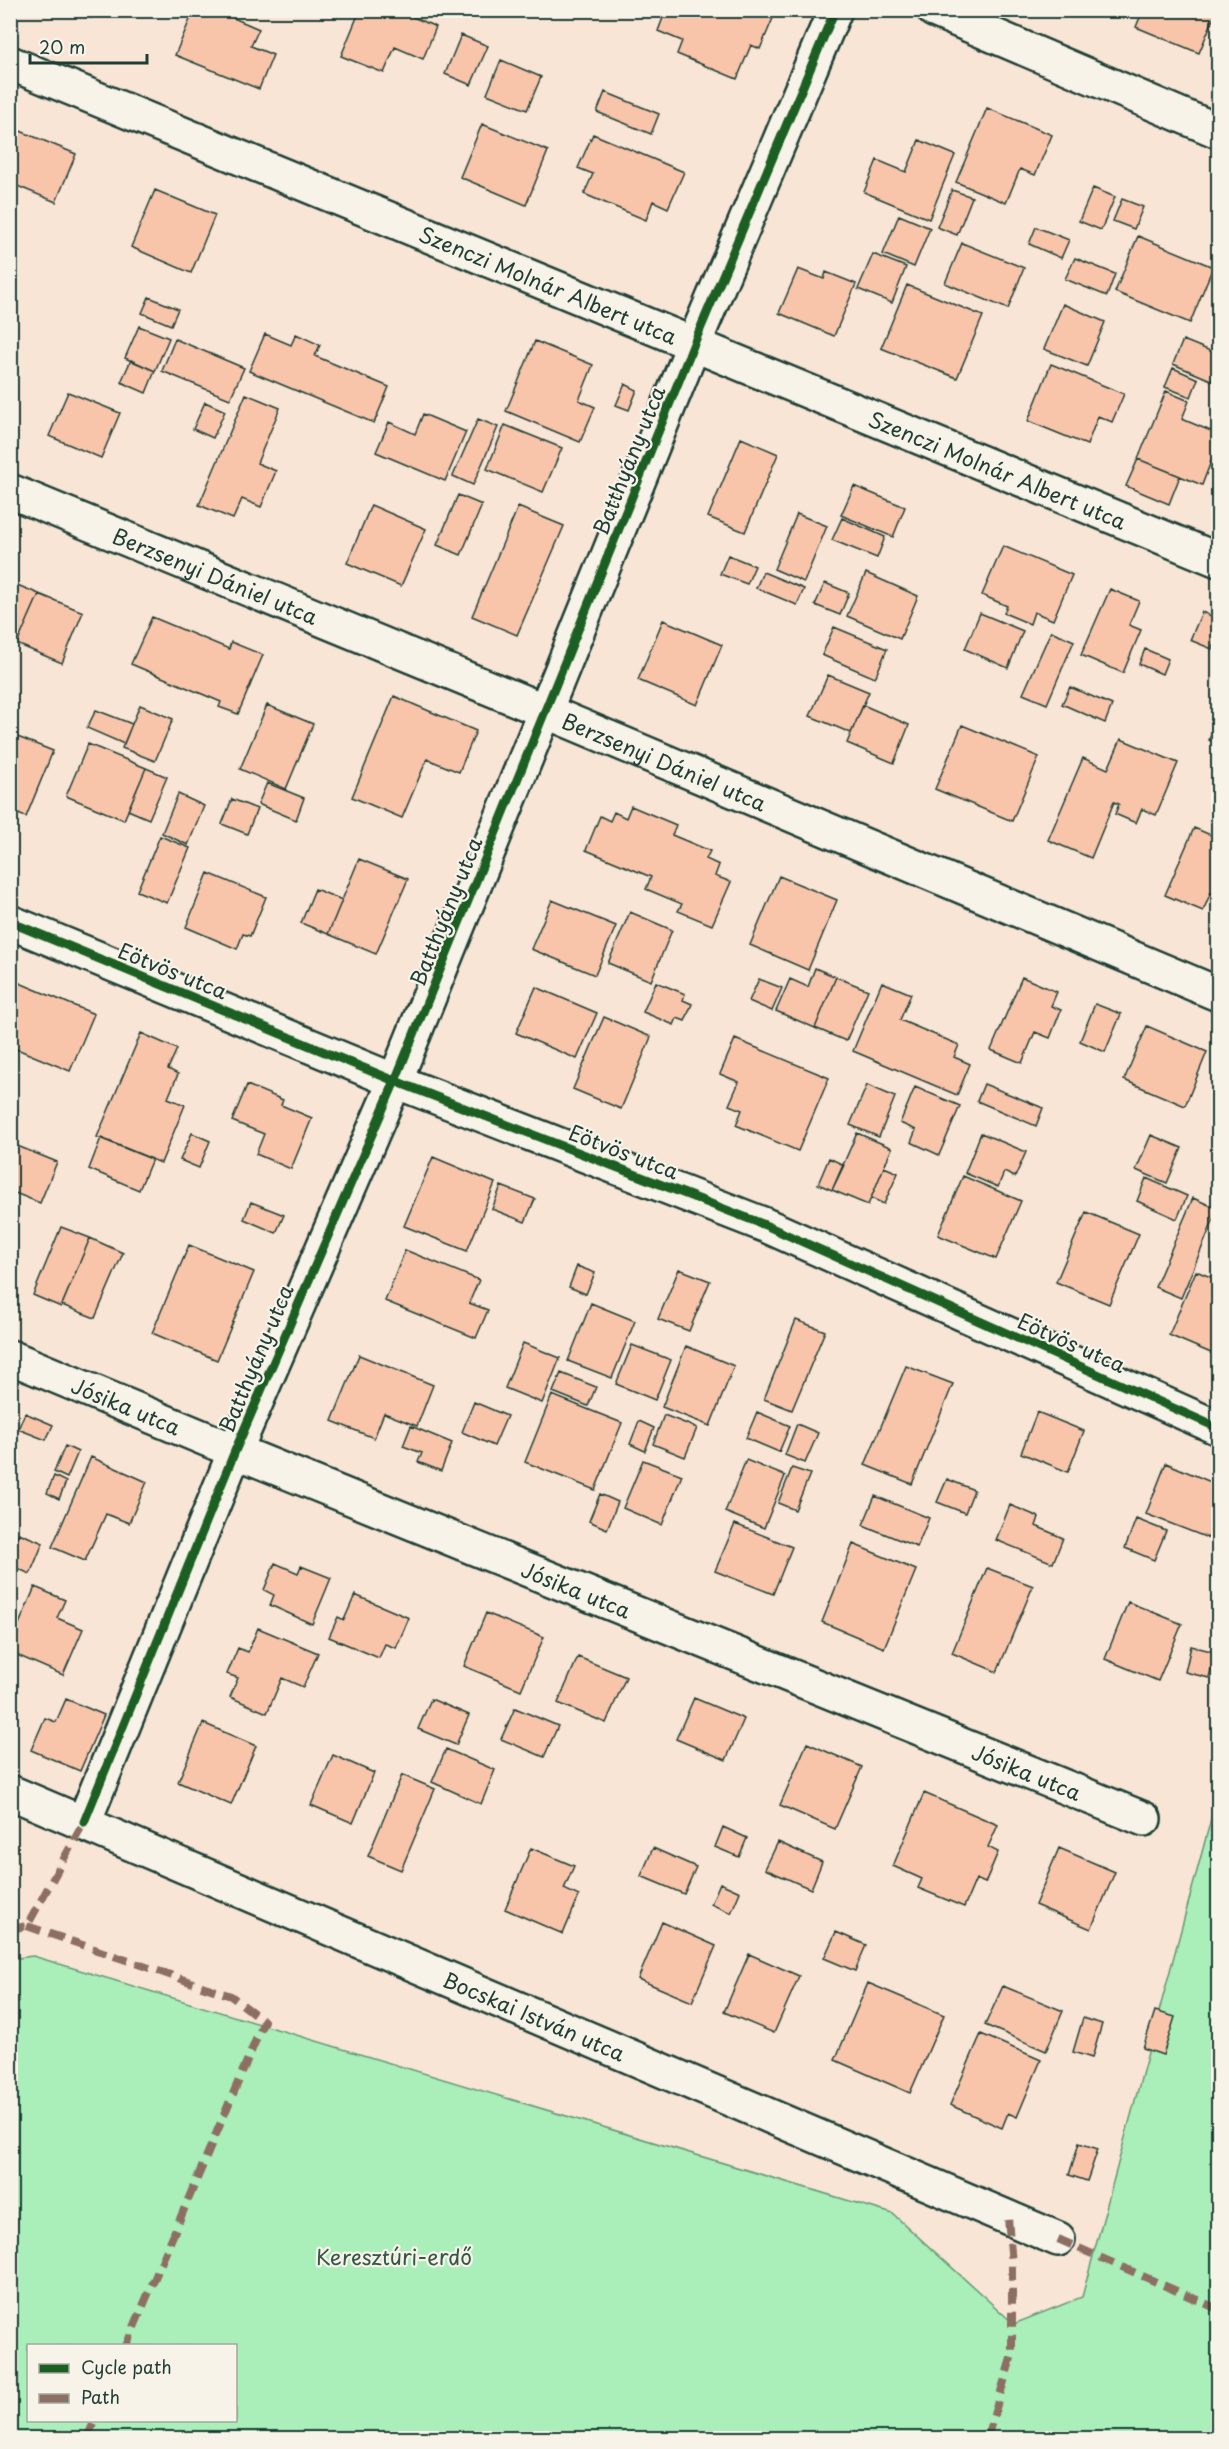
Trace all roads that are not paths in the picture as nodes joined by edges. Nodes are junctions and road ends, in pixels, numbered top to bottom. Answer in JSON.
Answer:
{"nodes":[{"id":1,"x":835,"y":10,"type":"edge"},
{"id":2,"x":933,"y":10,"type":"edge"},
{"id":3,"x":10,"y":63,"type":"edge"},
{"id":4,"x":1218,"y":131,"type":"edge"},
{"id":5,"x":693,"y":346,"type":"junction"},
{"id":6,"x":10,"y":491,"type":"edge"},
{"id":7,"x":1218,"y":560,"type":"edge"},
{"id":8,"x":545,"y":711,"type":"junction"},
{"id":9,"x":10,"y":922,"type":"edge"},
{"id":10,"x":1218,"y":994,"type":"edge"},
{"id":11,"x":395,"y":1081,"type":"junction"},
{"id":12,"x":10,"y":1357,"type":"edge"},
{"id":13,"x":1218,"y":1428,"type":"edge"},
{"id":14,"x":235,"y":1450,"type":"junction"},
{"id":15,"x":10,"y":1792,"type":"edge"},
{"id":16,"x":1144,"y":1819,"type":"dead end"},
{"id":17,"x":84,"y":1822,"type":"junction"},
{"id":18,"x":1058,"y":2239,"type":"dead end"}],
"edges":[{"from":1,"to":5,"type":"street","name":"Batthyány utca"},
{"from":2,"to":4,"type":"street"},
{"from":3,"to":5,"type":"street","name":"Szenczi Molnár Albert utca"},
{"from":5,"to":7,"type":"street","name":"Szenczi Molnár Albert utca"},
{"from":5,"to":8,"type":"street","name":"Batthyány utca"},
{"from":6,"to":8,"type":"street","name":"Berzsenyi Dániel utca"},
{"from":8,"to":10,"type":"street","name":"Berzsenyi Dániel utca"},
{"from":8,"to":11,"type":"street","name":"Batthyány utca"},
{"from":9,"to":11,"type":"street","name":"Eötvös utca"},
{"from":11,"to":13,"type":"street","name":"Eötvös utca"},
{"from":11,"to":14,"type":"street","name":"Batthyány utca"},
{"from":12,"to":14,"type":"street","name":"Jósika utca"},
{"from":14,"to":16,"type":"street","name":"Jósika utca"},
{"from":14,"to":17,"type":"street","name":"Batthyány utca"},
{"from":15,"to":17,"type":"street","name":"Bocskai István utca"},
{"from":17,"to":18,"type":"street","name":"Bocskai István utca"}]}
